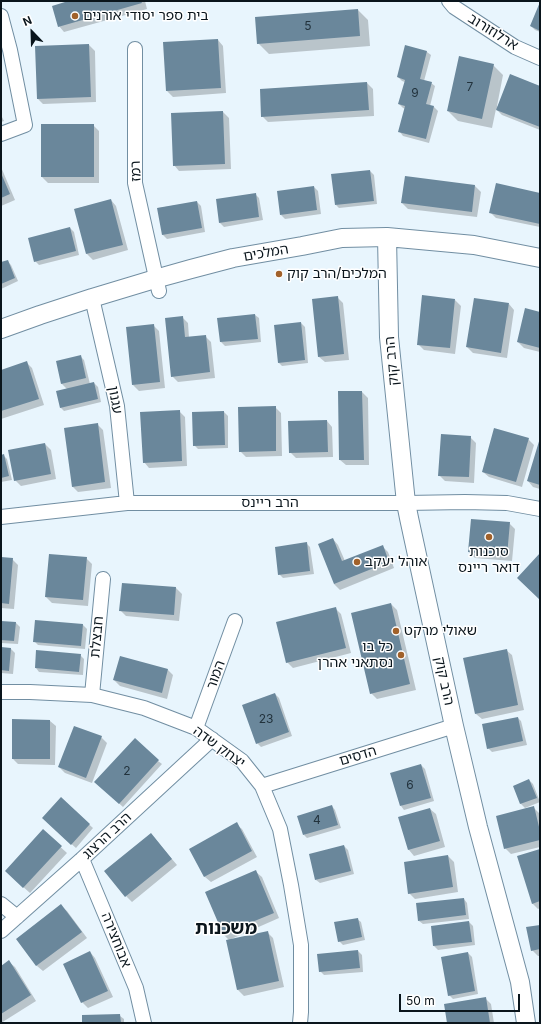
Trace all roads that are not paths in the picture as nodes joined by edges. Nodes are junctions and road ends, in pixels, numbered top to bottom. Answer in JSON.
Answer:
{"nodes":[{"id":1,"x":449,"y":1,"type":"edge"},
{"id":2,"x":1,"y":16,"type":"edge"},
{"id":3,"x":135,"y":49,"type":"dead end"},
{"id":4,"x":540,"y":58,"type":"edge"},
{"id":5,"x":1,"y":134,"type":"edge"},
{"id":6,"x":387,"y":237,"type":"junction"},
{"id":7,"x":540,"y":258,"type":"edge"},
{"id":8,"x":157,"y":285,"type":"junction"},
{"id":9,"x":92,"y":298,"type":"junction"},
{"id":10,"x":1,"y":329,"type":"edge"},
{"id":11,"x":128,"y":503,"type":"junction"},
{"id":12,"x":406,"y":503,"type":"junction"},
{"id":13,"x":540,"y":509,"type":"edge"},
{"id":14,"x":1,"y":517,"type":"edge"},
{"id":15,"x":102,"y":579,"type":"dead end"},
{"id":16,"x":235,"y":622,"type":"dead end"},
{"id":17,"x":1,"y":692,"type":"edge"},
{"id":18,"x":92,"y":695,"type":"junction"},
{"id":19,"x":454,"y":726,"type":"junction"},
{"id":20,"x":196,"y":728,"type":"junction"},
{"id":21,"x":212,"y":739,"type":"junction"},
{"id":22,"x":262,"y":786,"type":"junction"},
{"id":23,"x":82,"y":859,"type":"junction"},
{"id":24,"x":1,"y":904,"type":"edge"},
{"id":25,"x":18,"y":917,"type":"junction"},
{"id":26,"x":1,"y":931,"type":"edge"},
{"id":27,"x":144,"y":1023,"type":"edge"},
{"id":28,"x":300,"y":1023,"type":"edge"},
{"id":29,"x":526,"y":1023,"type":"edge"}],
"edges":[{"from":1,"to":4,"type":"street","name":"ארלוזורוב"},
{"from":2,"to":5,"type":"street"},
{"from":3,"to":8,"type":"street","name":"רמז"},
{"from":6,"to":7,"type":"street","name":"המלכים"},
{"from":6,"to":8,"type":"street","name":"המלכים"},
{"from":6,"to":12,"type":"street","name":"הרב קוק"},
{"from":8,"to":9,"type":"street","name":"המלכים"},
{"from":9,"to":10,"type":"street","name":"המלכים"},
{"from":9,"to":11,"type":"street","name":"עגנון"},
{"from":11,"to":12,"type":"street","name":"הרב ריינס"},
{"from":11,"to":14,"type":"street","name":"הרב ריינס"},
{"from":12,"to":13,"type":"street","name":"הרב ריינס"},
{"from":12,"to":19,"type":"street","name":"הרב קוק"},
{"from":15,"to":18,"type":"street","name":"חבצלת"},
{"from":16,"to":20,"type":"street","name":"המור"},
{"from":17,"to":18,"type":"street","name":"יצחק שדה"},
{"from":18,"to":20,"type":"street","name":"יצחק שדה"},
{"from":19,"to":22,"type":"street","name":"הדסים"},
{"from":19,"to":29,"type":"street","name":"הרב קוק"},
{"from":20,"to":21,"type":"street","name":"יצחק שדה"},
{"from":21,"to":22,"type":"street","name":"יצחק שדה"},
{"from":21,"to":23,"type":"street","name":"הרב הרצוג"},
{"from":22,"to":28,"type":"street","name":"יצחק שדה"},
{"from":23,"to":25,"type":"street","name":"הרב הרצוג"},
{"from":23,"to":27,"type":"street","name":"אבוחצירה"},
{"from":24,"to":25,"type":"street"},
{"from":25,"to":26,"type":"street","name":"הרב הרצוג"}]}
